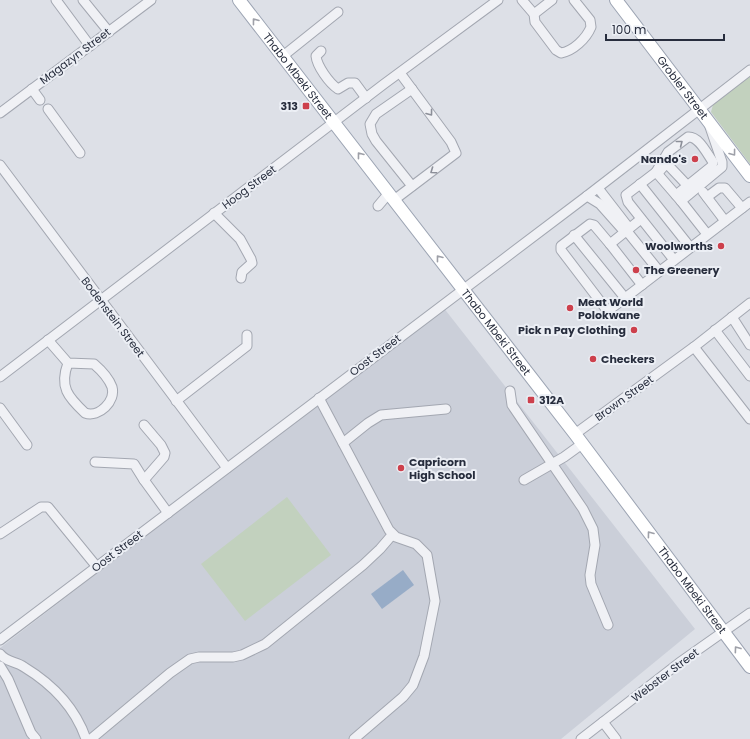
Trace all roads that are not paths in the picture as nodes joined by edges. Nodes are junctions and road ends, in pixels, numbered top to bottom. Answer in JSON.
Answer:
{"nodes":[{"id":1,"x":56,"y":0,"type":"edge"},
{"id":2,"x":83,"y":0,"type":"edge"},
{"id":3,"x":151,"y":0,"type":"edge"},
{"id":4,"x":239,"y":0,"type":"edge"},
{"id":5,"x":498,"y":0,"type":"edge"},
{"id":6,"x":522,"y":0,"type":"edge"},
{"id":7,"x":552,"y":0,"type":"edge"},
{"id":8,"x":574,"y":0,"type":"edge"},
{"id":9,"x":616,"y":0,"type":"edge"},
{"id":10,"x":338,"y":12,"type":"dead end"},
{"id":11,"x":534,"y":14,"type":"junction"},
{"id":12,"x":109,"y":32,"type":"junction"},
{"id":13,"x":90,"y":46,"type":"junction"},
{"id":14,"x":321,"y":51,"type":"dead end"},
{"id":15,"x":283,"y":56,"type":"junction"},
{"id":16,"x":750,"y":70,"type":"edge"},
{"id":17,"x":400,"y":73,"type":"junction"},
{"id":18,"x":32,"y":89,"type":"junction"},
{"id":19,"x":412,"y":89,"type":"junction"},
{"id":20,"x":366,"y":98,"type":"junction"},
{"id":21,"x":40,"y":100,"type":"dead end"},
{"id":22,"x":48,"y":109,"type":"dead end"},
{"id":23,"x":699,"y":109,"type":"junction"},
{"id":24,"x":0,"y":113,"type":"edge"},
{"id":25,"x":707,"y":120,"type":"junction"},
{"id":26,"x":335,"y":123,"type":"junction"},
{"id":27,"x":80,"y":153,"type":"dead end"},
{"id":28,"x":0,"y":165,"type":"edge"},
{"id":29,"x":657,"y":173,"type":"junction"},
{"id":30,"x":750,"y":176,"type":"edge"},
{"id":31,"x":640,"y":184,"type":"junction"},
{"id":32,"x":686,"y":185,"type":"junction"},
{"id":33,"x":412,"y":186,"type":"junction"},
{"id":34,"x":698,"y":187,"type":"junction"},
{"id":35,"x":598,"y":188,"type":"junction"},
{"id":36,"x":587,"y":196,"type":"junction"},
{"id":37,"x":392,"y":197,"type":"junction"},
{"id":38,"x":707,"y":197,"type":"junction"},
{"id":39,"x":678,"y":198,"type":"junction"},
{"id":40,"x":750,"y":202,"type":"edge"},
{"id":41,"x":378,"y":206,"type":"dead end"},
{"id":42,"x":742,"y":208,"type":"junction"},
{"id":43,"x":214,"y":213,"type":"junction"},
{"id":44,"x":641,"y":219,"type":"junction"},
{"id":45,"x":725,"y":221,"type":"junction"},
{"id":46,"x":626,"y":230,"type":"junction"},
{"id":47,"x":707,"y":234,"type":"junction"},
{"id":48,"x":574,"y":235,"type":"junction"},
{"id":49,"x":610,"y":244,"type":"junction"},
{"id":50,"x":690,"y":247,"type":"junction"},
{"id":51,"x":674,"y":260,"type":"junction"},
{"id":52,"x":659,"y":271,"type":"junction"},
{"id":53,"x":241,"y":278,"type":"dead end"},
{"id":54,"x":642,"y":285,"type":"junction"},
{"id":55,"x":463,"y":289,"type":"junction"},
{"id":56,"x":625,"y":298,"type":"junction"},
{"id":57,"x":100,"y":300,"type":"junction"},
{"id":58,"x":750,"y":303,"type":"edge"},
{"id":59,"x":732,"y":317,"type":"junction"},
{"id":60,"x":715,"y":330,"type":"junction"},
{"id":61,"x":247,"y":335,"type":"dead end"},
{"id":62,"x":48,"y":340,"type":"junction"},
{"id":63,"x":750,"y":344,"type":"edge"},
{"id":64,"x":694,"y":347,"type":"junction"},
{"id":65,"x":68,"y":363,"type":"junction"},
{"id":66,"x":0,"y":376,"type":"edge"},
{"id":67,"x":750,"y":376,"type":"edge"},
{"id":68,"x":510,"y":391,"type":"dead end"},
{"id":69,"x":319,"y":398,"type":"junction"},
{"id":70,"x":176,"y":401,"type":"junction"},
{"id":71,"x":0,"y":408,"type":"edge"},
{"id":72,"x":446,"y":409,"type":"dead end"},
{"id":73,"x":750,"y":419,"type":"edge"},
{"id":74,"x":144,"y":425,"type":"dead end"},
{"id":75,"x":575,"y":434,"type":"junction"},
{"id":76,"x":343,"y":443,"type":"junction"},
{"id":77,"x":582,"y":444,"type":"junction"},
{"id":78,"x":27,"y":445,"type":"dead end"},
{"id":79,"x":96,"y":462,"type":"dead end"},
{"id":80,"x":552,"y":464,"type":"junction"},
{"id":81,"x":227,"y":468,"type":"junction"},
{"id":82,"x":144,"y":480,"type":"junction"},
{"id":83,"x":524,"y":480,"type":"dead end"},
{"id":84,"x":168,"y":513,"type":"junction"},
{"id":85,"x":0,"y":534,"type":"edge"},
{"id":86,"x":392,"y":534,"type":"junction"},
{"id":87,"x":97,"y":567,"type":"junction"},
{"id":88,"x":750,"y":612,"type":"edge"},
{"id":89,"x":608,"y":625,"type":"dead end"},
{"id":90,"x":724,"y":632,"type":"junction"},
{"id":91,"x":0,"y":640,"type":"edge"},
{"id":92,"x":0,"y":654,"type":"edge"},
{"id":93,"x":2,"y":666,"type":"edge"},
{"id":94,"x":750,"y":667,"type":"edge"},
{"id":95,"x":603,"y":722,"type":"junction"},
{"id":96,"x":36,"y":739,"type":"edge"},
{"id":97,"x":86,"y":739,"type":"edge"},
{"id":98,"x":91,"y":739,"type":"edge"},
{"id":99,"x":354,"y":739,"type":"edge"},
{"id":100,"x":581,"y":739,"type":"edge"},
{"id":101,"x":616,"y":739,"type":"edge"}],
"edges":[{"from":1,"to":13,"type":"street"},
{"from":2,"to":12,"type":"street"},
{"from":3,"to":12,"type":"street","name":"Magazyn Street"},
{"from":15,"to":4,"type":"main road","name":"Thabo Mbeki Street","one_way":true},
{"from":5,"to":17,"type":"street","name":"Hoog Street"},
{"from":6,"to":11,"type":"street"},
{"from":7,"to":11,"type":"street"},
{"from":8,"to":11,"type":"street"},
{"from":9,"to":23,"type":"main road","name":"Grobler Street"},
{"from":10,"to":15,"type":"street"},
{"from":12,"to":13,"type":"street","name":"Magazyn Street"},
{"from":13,"to":18,"type":"street","name":"Magazyn Street"},
{"from":14,"to":20,"type":"street"},
{"from":15,"to":26,"type":"main road","name":"Thabo Mbeki Street"},
{"from":16,"to":23,"type":"street","name":"Oost Street"},
{"from":17,"to":19,"type":"street"},
{"from":17,"to":20,"type":"street","name":"Hoog Street"},
{"from":18,"to":21,"type":"street"},
{"from":18,"to":24,"type":"street","name":"Magazyn Street"},
{"from":19,"to":33,"type":"street"},
{"from":19,"to":33,"type":"street","one_way":true},
{"from":20,"to":26,"type":"street","name":"Hoog Street"},
{"from":22,"to":27,"type":"street"},
{"from":23,"to":25,"type":"main road","name":"Grobler Street"},
{"from":23,"to":35,"type":"street","name":"Oost Street"},
{"from":25,"to":30,"type":"main road","name":"Grobler Street","one_way":true},
{"from":25,"to":34,"type":"street"},
{"from":37,"to":26,"type":"main road","name":"Thabo Mbeki Street","one_way":true},
{"from":26,"to":43,"type":"street","name":"Hoog Street"},
{"from":28,"to":57,"type":"street","name":"Bodenstein Street"},
{"from":29,"to":31,"type":"street"},
{"from":29,"to":32,"type":"street"},
{"from":29,"to":32,"type":"street","one_way":true},
{"from":29,"to":39,"type":"street"},
{"from":31,"to":44,"type":"street"},
{"from":31,"to":50,"type":"street"},
{"from":32,"to":39,"type":"street"},
{"from":33,"to":37,"type":"street"},
{"from":34,"to":38,"type":"street"},
{"from":34,"to":39,"type":"street"},
{"from":35,"to":36,"type":"street","name":"Oost Street"},
{"from":35,"to":46,"type":"street"},
{"from":36,"to":46,"type":"street"},
{"from":36,"to":55,"type":"street","name":"Oost Street"},
{"from":37,"to":41,"type":"street"},
{"from":55,"to":37,"type":"main road","name":"Thabo Mbeki Street","one_way":true},
{"from":38,"to":42,"type":"street"},
{"from":38,"to":45,"type":"street"},
{"from":39,"to":47,"type":"street"},
{"from":40,"to":42,"type":"street"},
{"from":42,"to":45,"type":"street"},
{"from":43,"to":53,"type":"street"},
{"from":43,"to":57,"type":"street","name":"Hoog Street"},
{"from":44,"to":46,"type":"street"},
{"from":44,"to":51,"type":"street"},
{"from":45,"to":47,"type":"street"},
{"from":46,"to":49,"type":"street"},
{"from":46,"to":52,"type":"street"},
{"from":47,"to":50,"type":"street"},
{"from":48,"to":49,"type":"street"},
{"from":48,"to":56,"type":"street"},
{"from":48,"to":56,"type":"street"},
{"from":49,"to":54,"type":"street"},
{"from":50,"to":51,"type":"street"},
{"from":51,"to":52,"type":"street"},
{"from":52,"to":54,"type":"street"},
{"from":54,"to":56,"type":"street"},
{"from":55,"to":69,"type":"street","name":"Oost Street"},
{"from":55,"to":75,"type":"main road","name":"Thabo Mbeki Street"},
{"from":57,"to":62,"type":"street","name":"Hoog Street"},
{"from":57,"to":70,"type":"street","name":"Bodenstein Street"},
{"from":58,"to":59,"type":"street","name":"Brown Street"},
{"from":59,"to":60,"type":"street","name":"Brown Street"},
{"from":59,"to":63,"type":"street"},
{"from":60,"to":64,"type":"street","name":"Brown Street"},
{"from":60,"to":67,"type":"street"},
{"from":61,"to":70,"type":"street"},
{"from":62,"to":65,"type":"street"},
{"from":62,"to":66,"type":"street","name":"Hoog Street"},
{"from":64,"to":73,"type":"street"},
{"from":64,"to":75,"type":"street","name":"Brown Street"},
{"from":65,"to":65,"type":"street"},
{"from":68,"to":80,"type":"street"},
{"from":69,"to":76,"type":"street"},
{"from":69,"to":81,"type":"street","name":"Oost Street"},
{"from":70,"to":81,"type":"street","name":"Bodenstein Street"},
{"from":71,"to":78,"type":"street"},
{"from":72,"to":76,"type":"street"},
{"from":74,"to":82,"type":"street"},
{"from":75,"to":77,"type":"main road","name":"Thabo Mbeki Street"},
{"from":76,"to":86,"type":"street"},
{"from":77,"to":80,"type":"street"},
{"from":90,"to":77,"type":"main road","name":"Thabo Mbeki Street","one_way":true},
{"from":79,"to":82,"type":"street"},
{"from":80,"to":83,"type":"street"},
{"from":80,"to":89,"type":"street"},
{"from":81,"to":84,"type":"street","name":"Oost Street"},
{"from":82,"to":84,"type":"street"},
{"from":84,"to":87,"type":"street","name":"Oost Street"},
{"from":85,"to":87,"type":"street"},
{"from":86,"to":98,"type":"street"},
{"from":86,"to":99,"type":"street"},
{"from":87,"to":91,"type":"street","name":"Oost Street"},
{"from":88,"to":90,"type":"street","name":"Webster Street"},
{"from":94,"to":90,"type":"main road","name":"Thabo Mbeki Street","one_way":true},
{"from":90,"to":95,"type":"street","name":"Webster Street"},
{"from":92,"to":93,"type":"street"},
{"from":93,"to":96,"type":"street"},
{"from":93,"to":97,"type":"street"},
{"from":95,"to":100,"type":"street","name":"Webster Street"},
{"from":95,"to":101,"type":"street"}]}
